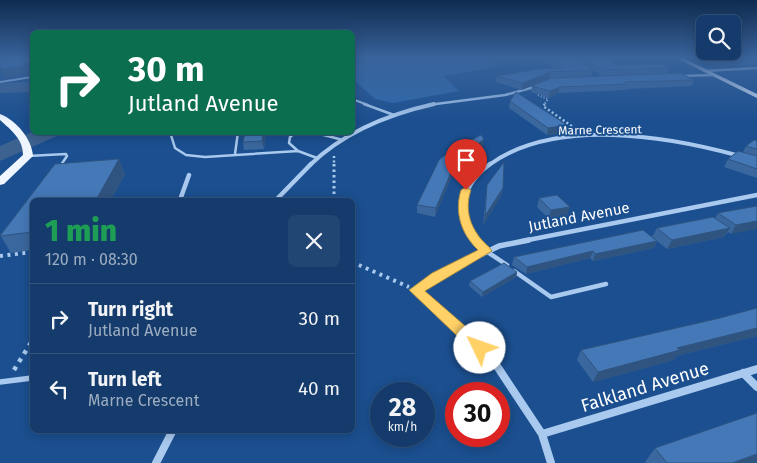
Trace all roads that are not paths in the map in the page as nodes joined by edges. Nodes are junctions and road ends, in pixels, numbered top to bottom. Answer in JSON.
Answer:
{"nodes":[{"id":1,"x":22,"y":79,"type":"edge"},
{"id":2,"x":721,"y":79,"type":"edge"},
{"id":3,"x":0,"y":82,"type":"edge"},
{"id":4,"x":542,"y":84,"type":"edge"},
{"id":5,"x":757,"y":96,"type":"edge"},
{"id":6,"x":355,"y":100,"type":"edge"},
{"id":7,"x":395,"y":115,"type":"junction"},
{"id":8,"x":2,"y":120,"type":"edge"},
{"id":9,"x":355,"y":134,"type":"edge"},
{"id":10,"x":171,"y":135,"type":"edge"},
{"id":11,"x":238,"y":135,"type":"edge"},
{"id":12,"x":292,"y":135,"type":"edge"},
{"id":13,"x":324,"y":135,"type":"edge"},
{"id":14,"x":353,"y":135,"type":"edge"},
{"id":15,"x":343,"y":140,"type":"junction"},
{"id":16,"x":298,"y":151,"type":"junction"},
{"id":17,"x":235,"y":154,"type":"junction"},
{"id":18,"x":28,"y":156,"type":"junction"},
{"id":19,"x":317,"y":158,"type":"junction"},
{"id":20,"x":746,"y":158,"type":"edge"},
{"id":21,"x":66,"y":167,"type":"edge"},
{"id":22,"x":189,"y":174,"type":"dead end"},
{"id":23,"x":0,"y":182,"type":"edge"},
{"id":24,"x":757,"y":195,"type":"edge"},
{"id":25,"x":181,"y":198,"type":"edge"},
{"id":26,"x":278,"y":198,"type":"edge"},
{"id":27,"x":486,"y":251,"type":"junction"},
{"id":28,"x":606,"y":284,"type":"dead end"},
{"id":29,"x":757,"y":369,"type":"edge"},
{"id":30,"x":743,"y":373,"type":"junction"},
{"id":31,"x":30,"y":378,"type":"edge"},
{"id":32,"x":0,"y":382,"type":"edge"},
{"id":33,"x":757,"y":387,"type":"edge"},
{"id":34,"x":171,"y":433,"type":"edge"},
{"id":35,"x":542,"y":434,"type":"junction"},
{"id":36,"x":156,"y":463,"type":"edge"},
{"id":37,"x":551,"y":463,"type":"edge"}],
"edges":[{"from":1,"to":3,"type":"lane"},
{"from":2,"to":5,"type":"main road"},
{"from":4,"to":7,"type":"street"},
{"from":6,"to":7,"type":"lane"},
{"from":7,"to":9,"type":"street"},
{"from":8,"to":18,"type":"main road"},
{"from":10,"to":17,"type":"lane"},
{"from":11,"to":17,"type":"lane"},
{"from":12,"to":16,"type":"lane"},
{"from":13,"to":15,"type":"lane"},
{"from":14,"to":15,"type":"street"},
{"from":15,"to":19,"type":"street"},
{"from":16,"to":17,"type":"lane"},
{"from":16,"to":19,"type":"lane"},
{"from":18,"to":21,"type":"lane"},
{"from":18,"to":23,"type":"main road"},
{"from":19,"to":26,"type":"street"},
{"from":20,"to":27,"type":"street","name":"Marne Crescent"},
{"from":22,"to":25,"type":"street"},
{"from":24,"to":27,"type":"street","name":"Jutland Avenue"},
{"from":27,"to":28,"type":"lane"},
{"from":27,"to":35,"type":"street","name":"Jutland Avenue"},
{"from":29,"to":30,"type":"street","name":"Falkland Avenue"},
{"from":30,"to":33,"type":"street"},
{"from":30,"to":35,"type":"street","name":"Falkland Avenue"},
{"from":31,"to":32,"type":"lane"},
{"from":34,"to":36,"type":"street"},
{"from":35,"to":37,"type":"street"}]}
